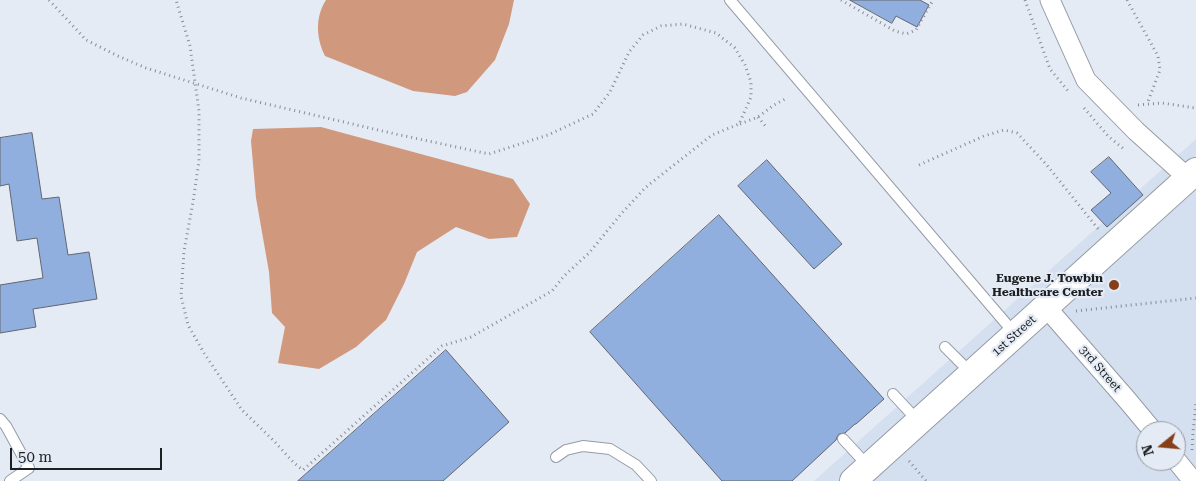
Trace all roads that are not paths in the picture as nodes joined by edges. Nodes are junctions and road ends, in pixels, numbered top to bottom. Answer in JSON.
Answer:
{"nodes":[{"id":1,"x":730,"y":0,"type":"edge"},
{"id":2,"x":1050,"y":0,"type":"edge"},
{"id":3,"x":1192,"y":174,"type":"edge"},
{"id":4,"x":1046,"y":307,"type":"junction"},
{"id":5,"x":1015,"y":335,"type":"junction"},
{"id":6,"x":945,"y":347,"type":"dead end"},
{"id":7,"x":972,"y":374,"type":"junction"},
{"id":8,"x":893,"y":394,"type":"dead end"},
{"id":9,"x":0,"y":419,"type":"edge"},
{"id":10,"x":1145,"y":421,"type":"edge"},
{"id":11,"x":918,"y":422,"type":"junction"},
{"id":12,"x":843,"y":439,"type":"dead end"},
{"id":13,"x":556,"y":457,"type":"dead end"},
{"id":14,"x":1186,"y":463,"type":"edge"},
{"id":15,"x":861,"y":474,"type":"edge"},
{"id":16,"x":10,"y":481,"type":"edge"},
{"id":17,"x":651,"y":481,"type":"edge"},
{"id":18,"x":1193,"y":481,"type":"edge"}],
"edges":[{"from":1,"to":5,"type":"lane"},
{"from":2,"to":3,"type":"street"},
{"from":3,"to":4,"type":"street","name":"1st Street"},
{"from":4,"to":5,"type":"street","name":"1st Street"},
{"from":4,"to":10,"type":"street","name":"3rd Street"},
{"from":5,"to":7,"type":"street","name":"1st Street"},
{"from":6,"to":7,"type":"lane"},
{"from":7,"to":11,"type":"street","name":"1st Street"},
{"from":8,"to":11,"type":"lane"},
{"from":9,"to":16,"type":"lane"},
{"from":11,"to":15,"type":"street","name":"1st Street"},
{"from":12,"to":15,"type":"lane"},
{"from":13,"to":17,"type":"lane"},
{"from":14,"to":18,"type":"street"}]}
